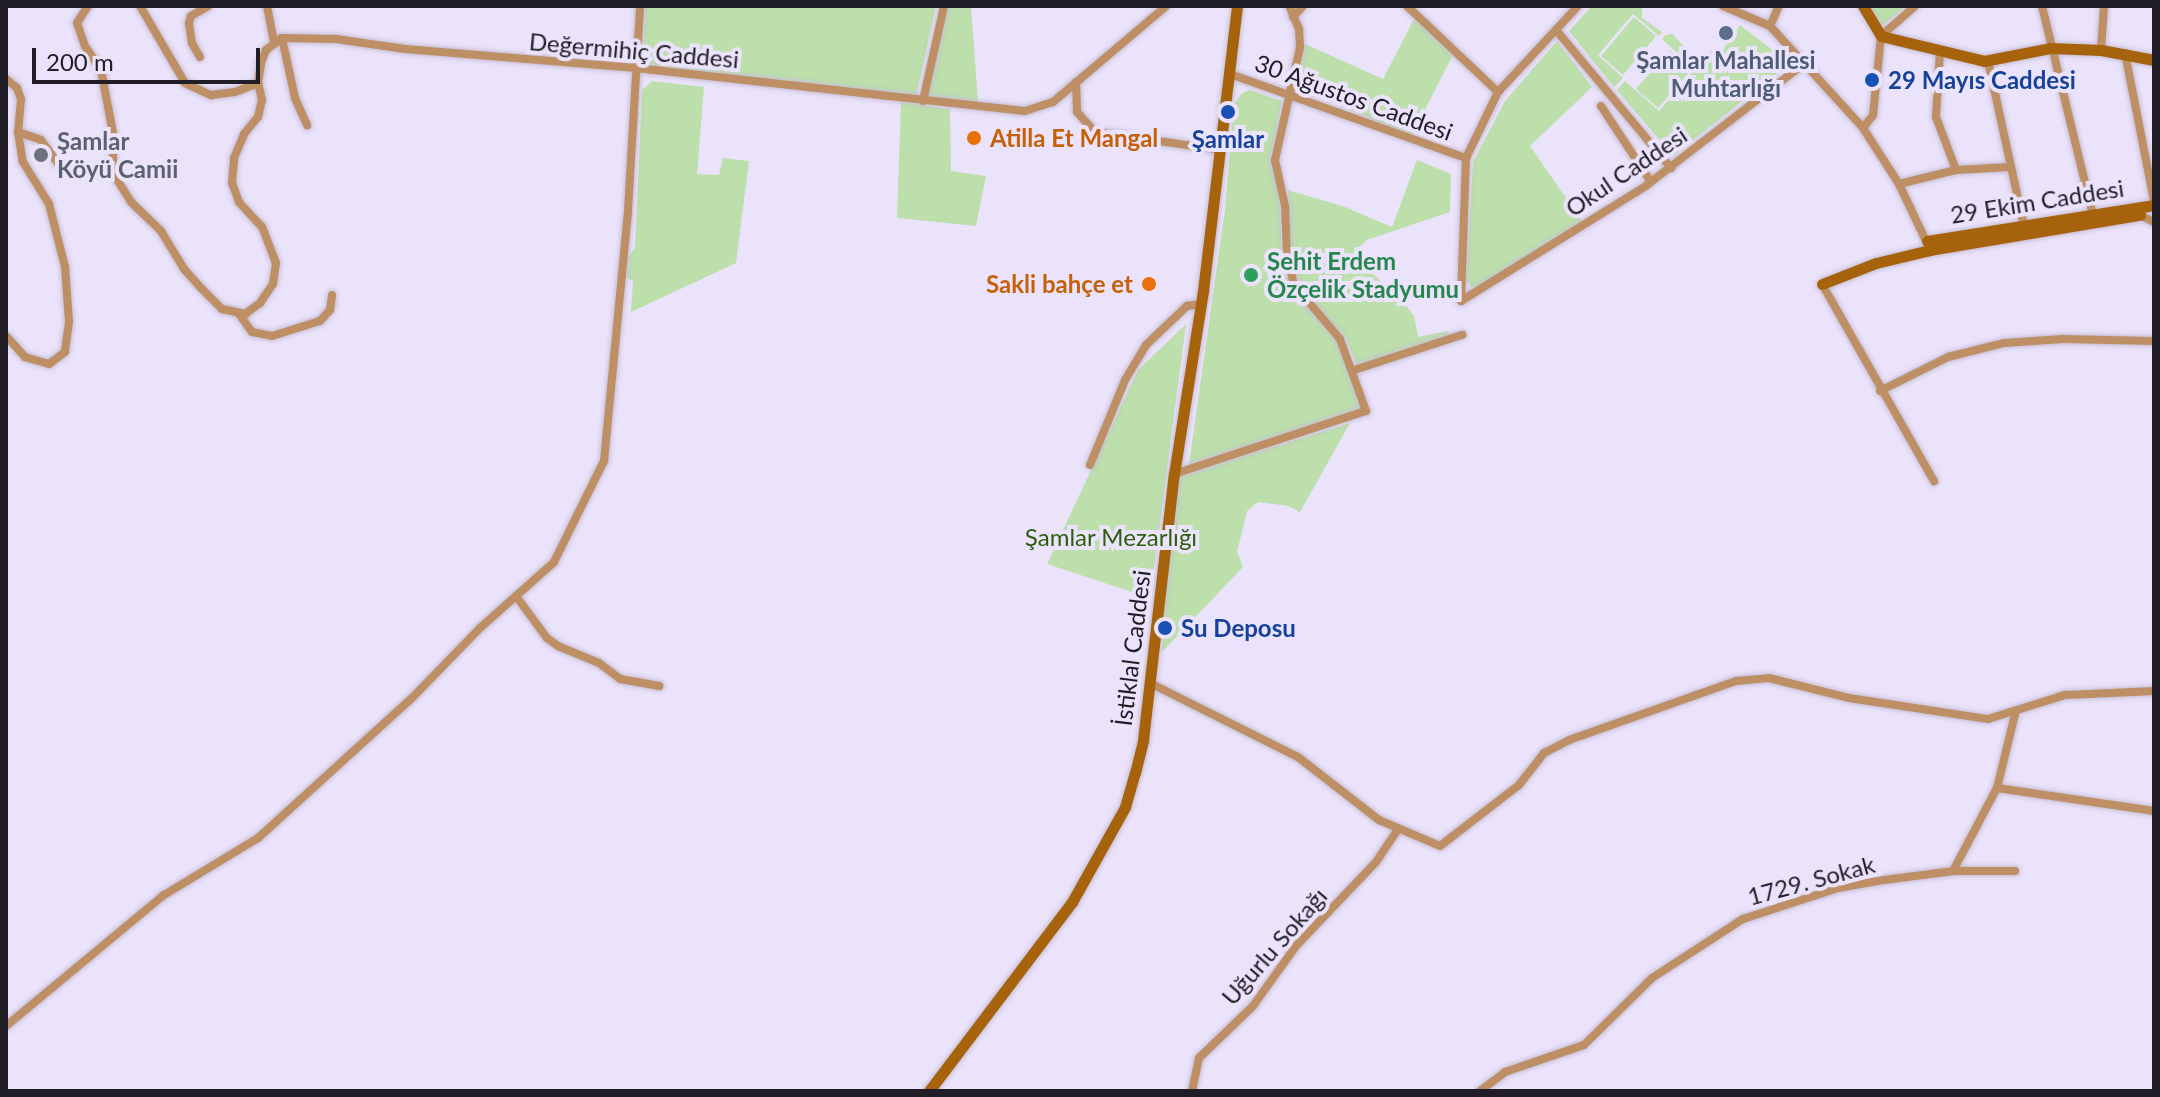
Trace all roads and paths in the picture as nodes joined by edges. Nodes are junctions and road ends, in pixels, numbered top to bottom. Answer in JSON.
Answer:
{"nodes":[{"id":1,"x":88,"y":6,"type":"edge"},
{"id":2,"x":140,"y":6,"type":"edge"},
{"id":3,"x":208,"y":6,"type":"edge"},
{"id":4,"x":267,"y":6,"type":"edge"},
{"id":5,"x":640,"y":6,"type":"edge"},
{"id":6,"x":944,"y":6,"type":"edge"},
{"id":7,"x":1166,"y":6,"type":"edge"},
{"id":8,"x":1237,"y":6,"type":"edge"},
{"id":9,"x":1289,"y":6,"type":"edge"},
{"id":10,"x":1303,"y":6,"type":"edge"},
{"id":11,"x":1407,"y":6,"type":"edge"},
{"id":12,"x":1578,"y":6,"type":"edge"},
{"id":13,"x":1723,"y":6,"type":"edge"},
{"id":14,"x":1779,"y":6,"type":"edge"},
{"id":15,"x":1863,"y":6,"type":"edge"},
{"id":16,"x":1915,"y":6,"type":"edge"},
{"id":17,"x":2042,"y":6,"type":"edge"},
{"id":18,"x":2104,"y":6,"type":"edge"},
{"id":19,"x":1293,"y":17,"type":"junction"},
{"id":20,"x":1770,"y":26,"type":"junction"},
{"id":21,"x":1556,"y":30,"type":"junction"},
{"id":22,"x":1881,"y":36,"type":"junction"},
{"id":23,"x":278,"y":40,"type":"junction"},
{"id":24,"x":2050,"y":48,"type":"junction"},
{"id":25,"x":2101,"y":50,"type":"junction"},
{"id":26,"x":1940,"y":51,"type":"junction"},
{"id":27,"x":2125,"y":53,"type":"junction"},
{"id":28,"x":200,"y":57,"type":"dead end"},
{"id":29,"x":2154,"y":60,"type":"edge"},
{"id":30,"x":1988,"y":61,"type":"junction"},
{"id":31,"x":1806,"y":62,"type":"junction"},
{"id":32,"x":636,"y":68,"type":"junction"},
{"id":33,"x":1230,"y":74,"type":"junction"},
{"id":34,"x":6,"y":79,"type":"edge"},
{"id":35,"x":1076,"y":82,"type":"junction"},
{"id":36,"x":258,"y":83,"type":"junction"},
{"id":37,"x":1498,"y":92,"type":"junction"},
{"id":38,"x":1289,"y":97,"type":"junction"},
{"id":39,"x":923,"y":101,"type":"junction"},
{"id":40,"x":1601,"y":106,"type":"dead end"},
{"id":41,"x":307,"y":125,"type":"dead end"},
{"id":42,"x":1863,"y":128,"type":"junction"},
{"id":43,"x":18,"y":132,"type":"junction"},
{"id":44,"x":1221,"y":150,"type":"junction"},
{"id":45,"x":1466,"y":158,"type":"junction"},
{"id":46,"x":2010,"y":167,"type":"junction"},
{"id":47,"x":1671,"y":168,"type":"junction"},
{"id":48,"x":1956,"y":170,"type":"junction"},
{"id":49,"x":113,"y":173,"type":"junction"},
{"id":50,"x":1651,"y":182,"type":"junction"},
{"id":51,"x":1899,"y":184,"type":"junction"},
{"id":52,"x":2154,"y":203,"type":"edge"},
{"id":53,"x":2140,"y":215,"type":"joint"},
{"id":54,"x":2094,"y":216,"type":"junction"},
{"id":55,"x":2154,"y":222,"type":"edge"},
{"id":56,"x":2025,"y":227,"type":"junction"},
{"id":57,"x":1928,"y":245,"type":"junction"},
{"id":58,"x":1822,"y":284,"type":"joint"},
{"id":59,"x":332,"y":295,"type":"dead end"},
{"id":60,"x":1201,"y":304,"type":"junction"},
{"id":61,"x":239,"y":314,"type":"junction"},
{"id":62,"x":1462,"y":335,"type":"dead end"},
{"id":63,"x":6,"y":336,"type":"edge"},
{"id":64,"x":2154,"y":341,"type":"edge"},
{"id":65,"x":1354,"y":370,"type":"junction"},
{"id":66,"x":1880,"y":391,"type":"junction"},
{"id":67,"x":1090,"y":465,"type":"dead end"},
{"id":68,"x":1174,"y":474,"type":"junction"},
{"id":69,"x":1934,"y":481,"type":"dead end"},
{"id":70,"x":516,"y":596,"type":"junction"},
{"id":71,"x":1150,"y":683,"type":"junction"},
{"id":72,"x":659,"y":686,"type":"dead end"},
{"id":73,"x":2154,"y":691,"type":"edge"},
{"id":74,"x":2015,"y":714,"type":"junction"},
{"id":75,"x":1997,"y":788,"type":"junction"},
{"id":76,"x":2154,"y":811,"type":"edge"},
{"id":77,"x":1397,"y":831,"type":"junction"},
{"id":78,"x":1953,"y":871,"type":"junction"},
{"id":79,"x":2015,"y":871,"type":"dead end"},
{"id":80,"x":6,"y":1026,"type":"edge"},
{"id":81,"x":929,"y":1091,"type":"edge"},
{"id":82,"x":1192,"y":1091,"type":"edge"},
{"id":83,"x":1480,"y":1091,"type":"edge"}],
"edges":[{"from":1,"to":49,"type":"street"},
{"from":2,"to":36,"type":"street"},
{"from":3,"to":28,"type":"street"},
{"from":4,"to":23,"type":"street"},
{"from":5,"to":32,"type":"street"},
{"from":6,"to":39,"type":"street"},
{"from":7,"to":35,"type":"street","name":"Değermihiç Caddesi"},
{"from":8,"to":33,"type":"main road","name":"İstiklal Caddesi"},
{"from":9,"to":19,"type":"street"},
{"from":10,"to":19,"type":"street"},
{"from":11,"to":37,"type":"street"},
{"from":12,"to":21,"type":"street","name":"30 Ağustos Caddesi"},
{"from":13,"to":20,"type":"street"},
{"from":14,"to":20,"type":"street"},
{"from":15,"to":22,"type":"main road"},
{"from":16,"to":22,"type":"street"},
{"from":17,"to":24,"type":"street"},
{"from":18,"to":25,"type":"street"},
{"from":19,"to":38,"type":"street"},
{"from":20,"to":31,"type":"street"},
{"from":21,"to":37,"type":"street","name":"30 Ağustos Caddesi"},
{"from":21,"to":47,"type":"street"},
{"from":22,"to":26,"type":"main road"},
{"from":22,"to":42,"type":"street"},
{"from":23,"to":32,"type":"street","name":"Değermihiç Caddesi"},
{"from":23,"to":36,"type":"street"},
{"from":23,"to":41,"type":"street"},
{"from":24,"to":25,"type":"main road"},
{"from":24,"to":30,"type":"main road"},
{"from":24,"to":54,"type":"street"},
{"from":25,"to":27,"type":"main road"},
{"from":26,"to":30,"type":"main road"},
{"from":26,"to":48,"type":"street"},
{"from":27,"to":29,"type":"main road"},
{"from":27,"to":52,"type":"street"},
{"from":30,"to":46,"type":"street"},
{"from":31,"to":42,"type":"street"},
{"from":31,"to":47,"type":"street","name":"Okul Caddesi"},
{"from":32,"to":39,"type":"street","name":"Değermihiç Caddesi"},
{"from":32,"to":70,"type":"street"},
{"from":33,"to":38,"type":"street","name":"30 Ağustos Caddesi"},
{"from":33,"to":44,"type":"main road","name":"İstiklal Caddesi"},
{"from":34,"to":43,"type":"street"},
{"from":35,"to":39,"type":"street","name":"Değermihiç Caddesi"},
{"from":35,"to":44,"type":"street"},
{"from":36,"to":61,"type":"street"},
{"from":37,"to":45,"type":"street","name":"30 Ağustos Caddesi"},
{"from":38,"to":45,"type":"street","name":"30 Ağustos Caddesi"},
{"from":38,"to":65,"type":"street"},
{"from":40,"to":50,"type":"street"},
{"from":42,"to":51,"type":"street"},
{"from":43,"to":49,"type":"street"},
{"from":43,"to":63,"type":"street"},
{"from":44,"to":60,"type":"main road","name":"İstiklal Caddesi"},
{"from":45,"to":50,"type":"street","name":"Okul Caddesi"},
{"from":46,"to":48,"type":"street"},
{"from":46,"to":56,"type":"street"},
{"from":47,"to":50,"type":"street","name":"Okul Caddesi"},
{"from":48,"to":51,"type":"street"},
{"from":49,"to":61,"type":"street"},
{"from":51,"to":57,"type":"street"},
{"from":52,"to":54,"type":"main road","name":"29 Ekim Caddesi"},
{"from":53,"to":54,"type":"main road","name":"29 Ekim Caddesi"},
{"from":53,"to":55,"type":"street"},
{"from":54,"to":56,"type":"main road","name":"29 Ekim Caddesi"},
{"from":56,"to":57,"type":"main road","name":"29 Ekim Caddesi"},
{"from":57,"to":58,"type":"main road","name":"29 Ekim Caddesi"},
{"from":58,"to":66,"type":"street"},
{"from":59,"to":61,"type":"street"},
{"from":60,"to":67,"type":"street"},
{"from":60,"to":68,"type":"main road","name":"İstiklal Caddesi"},
{"from":62,"to":65,"type":"street"},
{"from":64,"to":66,"type":"street"},
{"from":65,"to":68,"type":"street"},
{"from":66,"to":69,"type":"street"},
{"from":68,"to":71,"type":"main road","name":"İstiklal Caddesi"},
{"from":70,"to":72,"type":"street"},
{"from":70,"to":80,"type":"street"},
{"from":71,"to":77,"type":"street"},
{"from":71,"to":81,"type":"main road","name":"İstiklal Caddesi"},
{"from":73,"to":74,"type":"street"},
{"from":74,"to":75,"type":"street"},
{"from":74,"to":77,"type":"street"},
{"from":75,"to":76,"type":"street"},
{"from":75,"to":78,"type":"street"},
{"from":77,"to":82,"type":"street","name":"Uğurlu Sokağı"},
{"from":78,"to":79,"type":"street","name":"1729. Sokak"},
{"from":78,"to":83,"type":"street","name":"1729. Sokak"}]}
